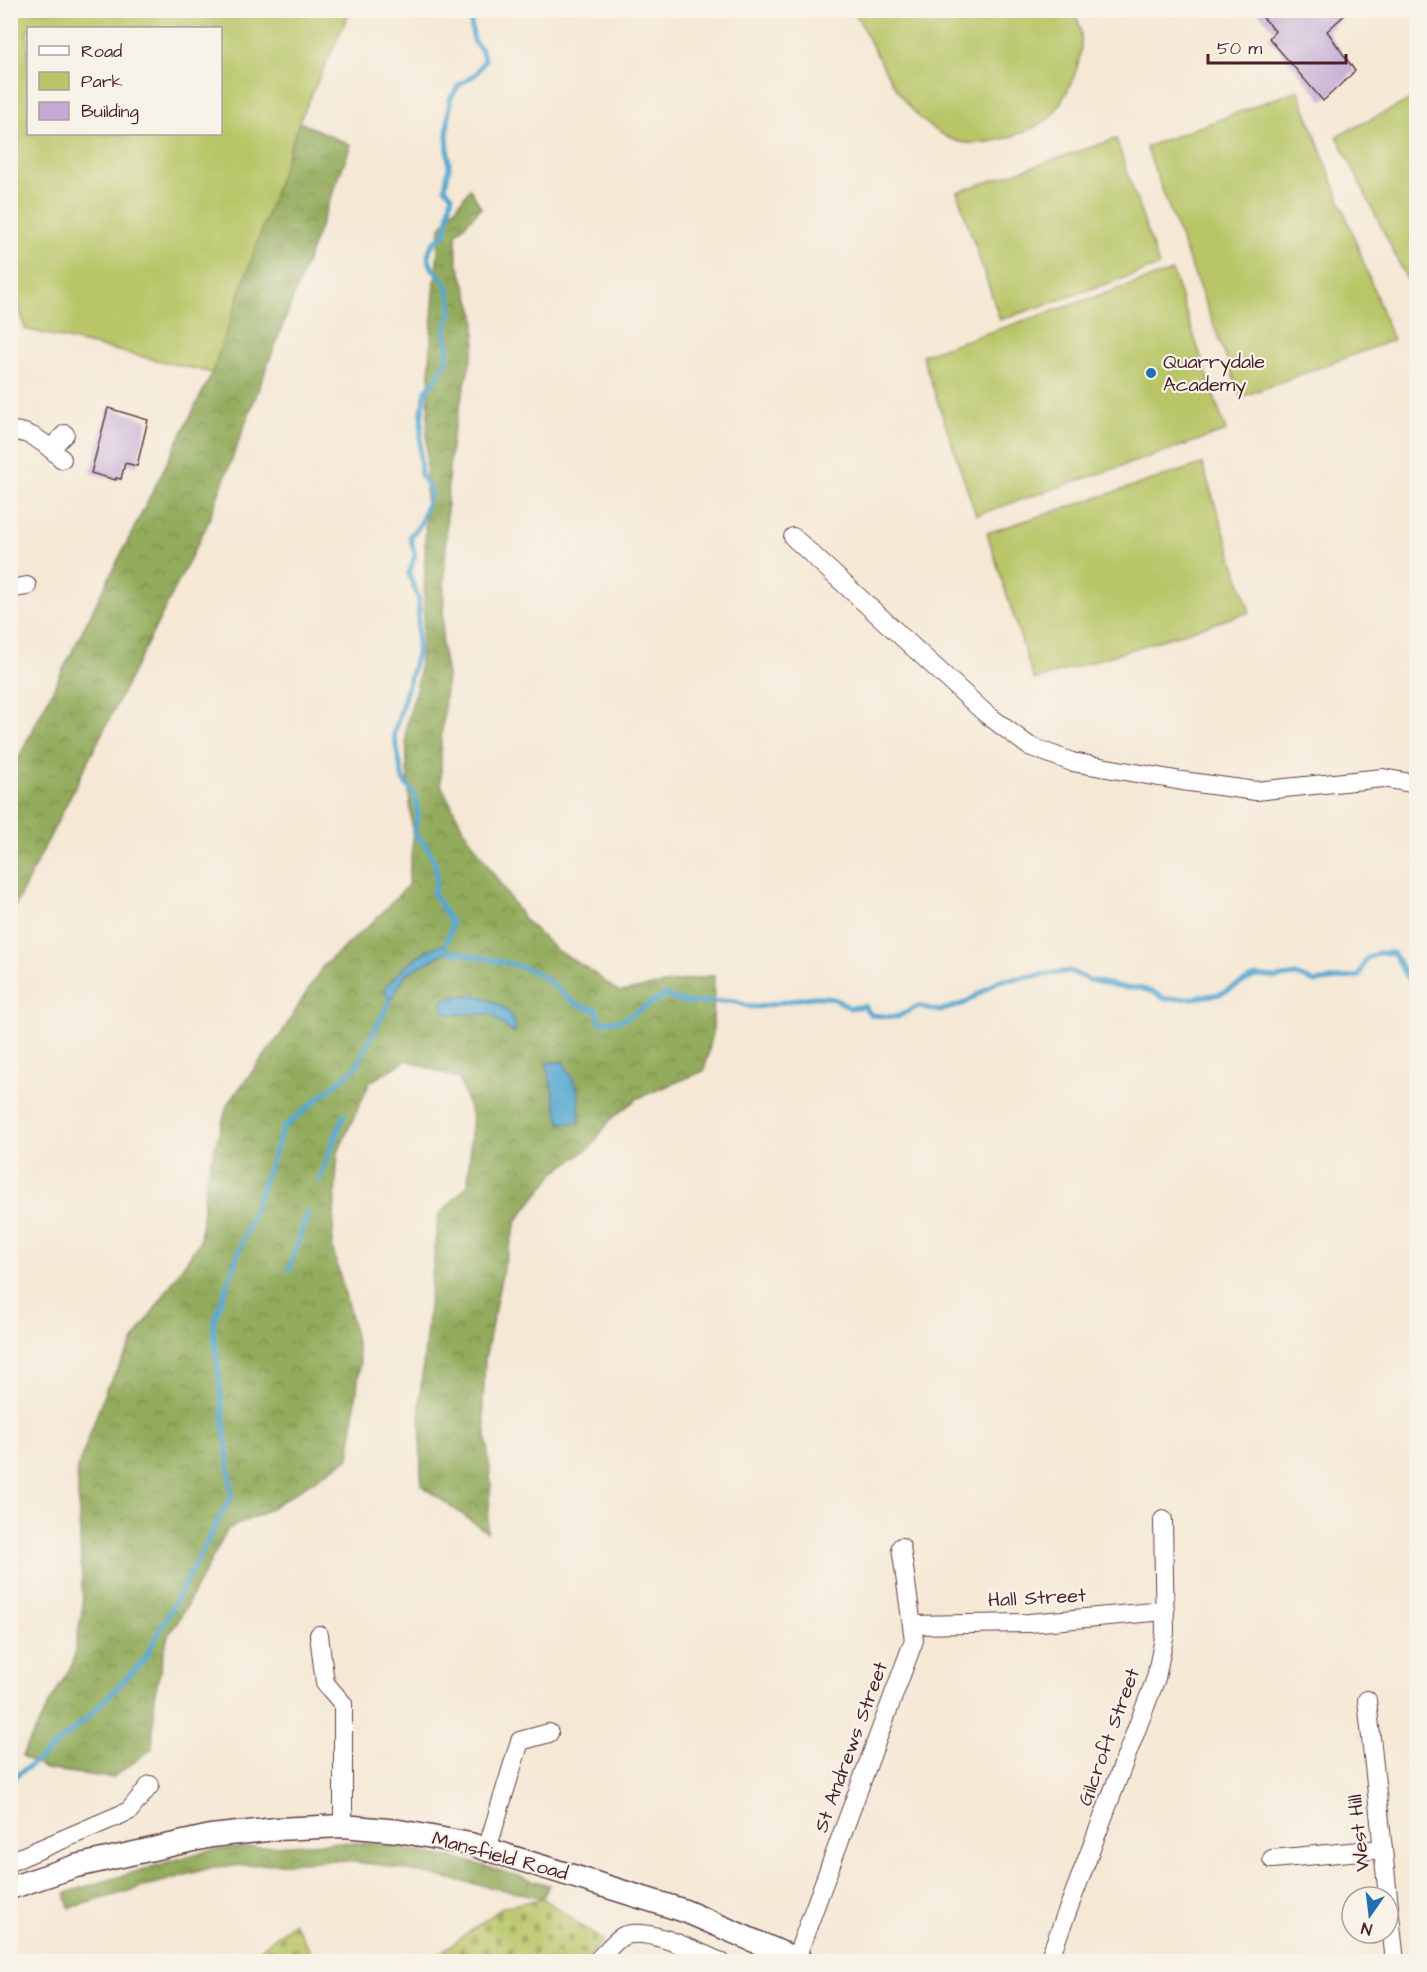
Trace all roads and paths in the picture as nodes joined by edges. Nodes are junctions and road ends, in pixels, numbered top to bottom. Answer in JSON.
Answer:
{"nodes":[{"id":1,"x":10,"y":431,"type":"edge"},
{"id":2,"x":65,"y":434,"type":"dead end"},
{"id":3,"x":793,"y":537,"type":"dead end"},
{"id":4,"x":1416,"y":784,"type":"edge"},
{"id":5,"x":1163,"y":1520,"type":"dead end"},
{"id":6,"x":901,"y":1547,"type":"dead end"},
{"id":7,"x":1165,"y":1611,"type":"junction"},
{"id":8,"x":912,"y":1625,"type":"junction"},
{"id":9,"x":319,"y":1635,"type":"dead end"},
{"id":10,"x":1367,"y":1700,"type":"dead end"},
{"id":11,"x":549,"y":1733,"type":"dead end"},
{"id":12,"x":150,"y":1785,"type":"dead end"},
{"id":13,"x":343,"y":1826,"type":"junction"},
{"id":14,"x":488,"y":1849,"type":"junction"},
{"id":15,"x":1383,"y":1849,"type":"junction"},
{"id":16,"x":1272,"y":1859,"type":"dead end"},
{"id":17,"x":10,"y":1862,"type":"edge"},
{"id":18,"x":10,"y":1888,"type":"edge"},
{"id":19,"x":799,"y":1960,"type":"edge"},
{"id":20,"x":596,"y":1962,"type":"edge"},
{"id":21,"x":721,"y":1962,"type":"edge"},
{"id":22,"x":1048,"y":1962,"type":"edge"},
{"id":23,"x":1395,"y":1962,"type":"edge"}],
"edges":[{"from":1,"to":2,"type":"street"},
{"from":3,"to":4,"type":"street"},
{"from":5,"to":7,"type":"street","name":"Gilcroft Street"},
{"from":6,"to":8,"type":"street","name":"St Andrews Street"},
{"from":7,"to":8,"type":"street","name":"Hall Street"},
{"from":7,"to":22,"type":"street","name":"Gilcroft Street"},
{"from":8,"to":19,"type":"street","name":"St Andrews Street"},
{"from":9,"to":13,"type":"street"},
{"from":10,"to":15,"type":"street","name":"West Hill"},
{"from":11,"to":14,"type":"street"},
{"from":12,"to":17,"type":"street"},
{"from":13,"to":14,"type":"main road","name":"Mansfield Road"},
{"from":13,"to":18,"type":"main road","name":"Mansfield Road"},
{"from":14,"to":19,"type":"main road","name":"Mansfield Road"},
{"from":15,"to":16,"type":"street"},
{"from":15,"to":23,"type":"street","name":"West Hill"},
{"from":20,"to":21,"type":"street"}]}
